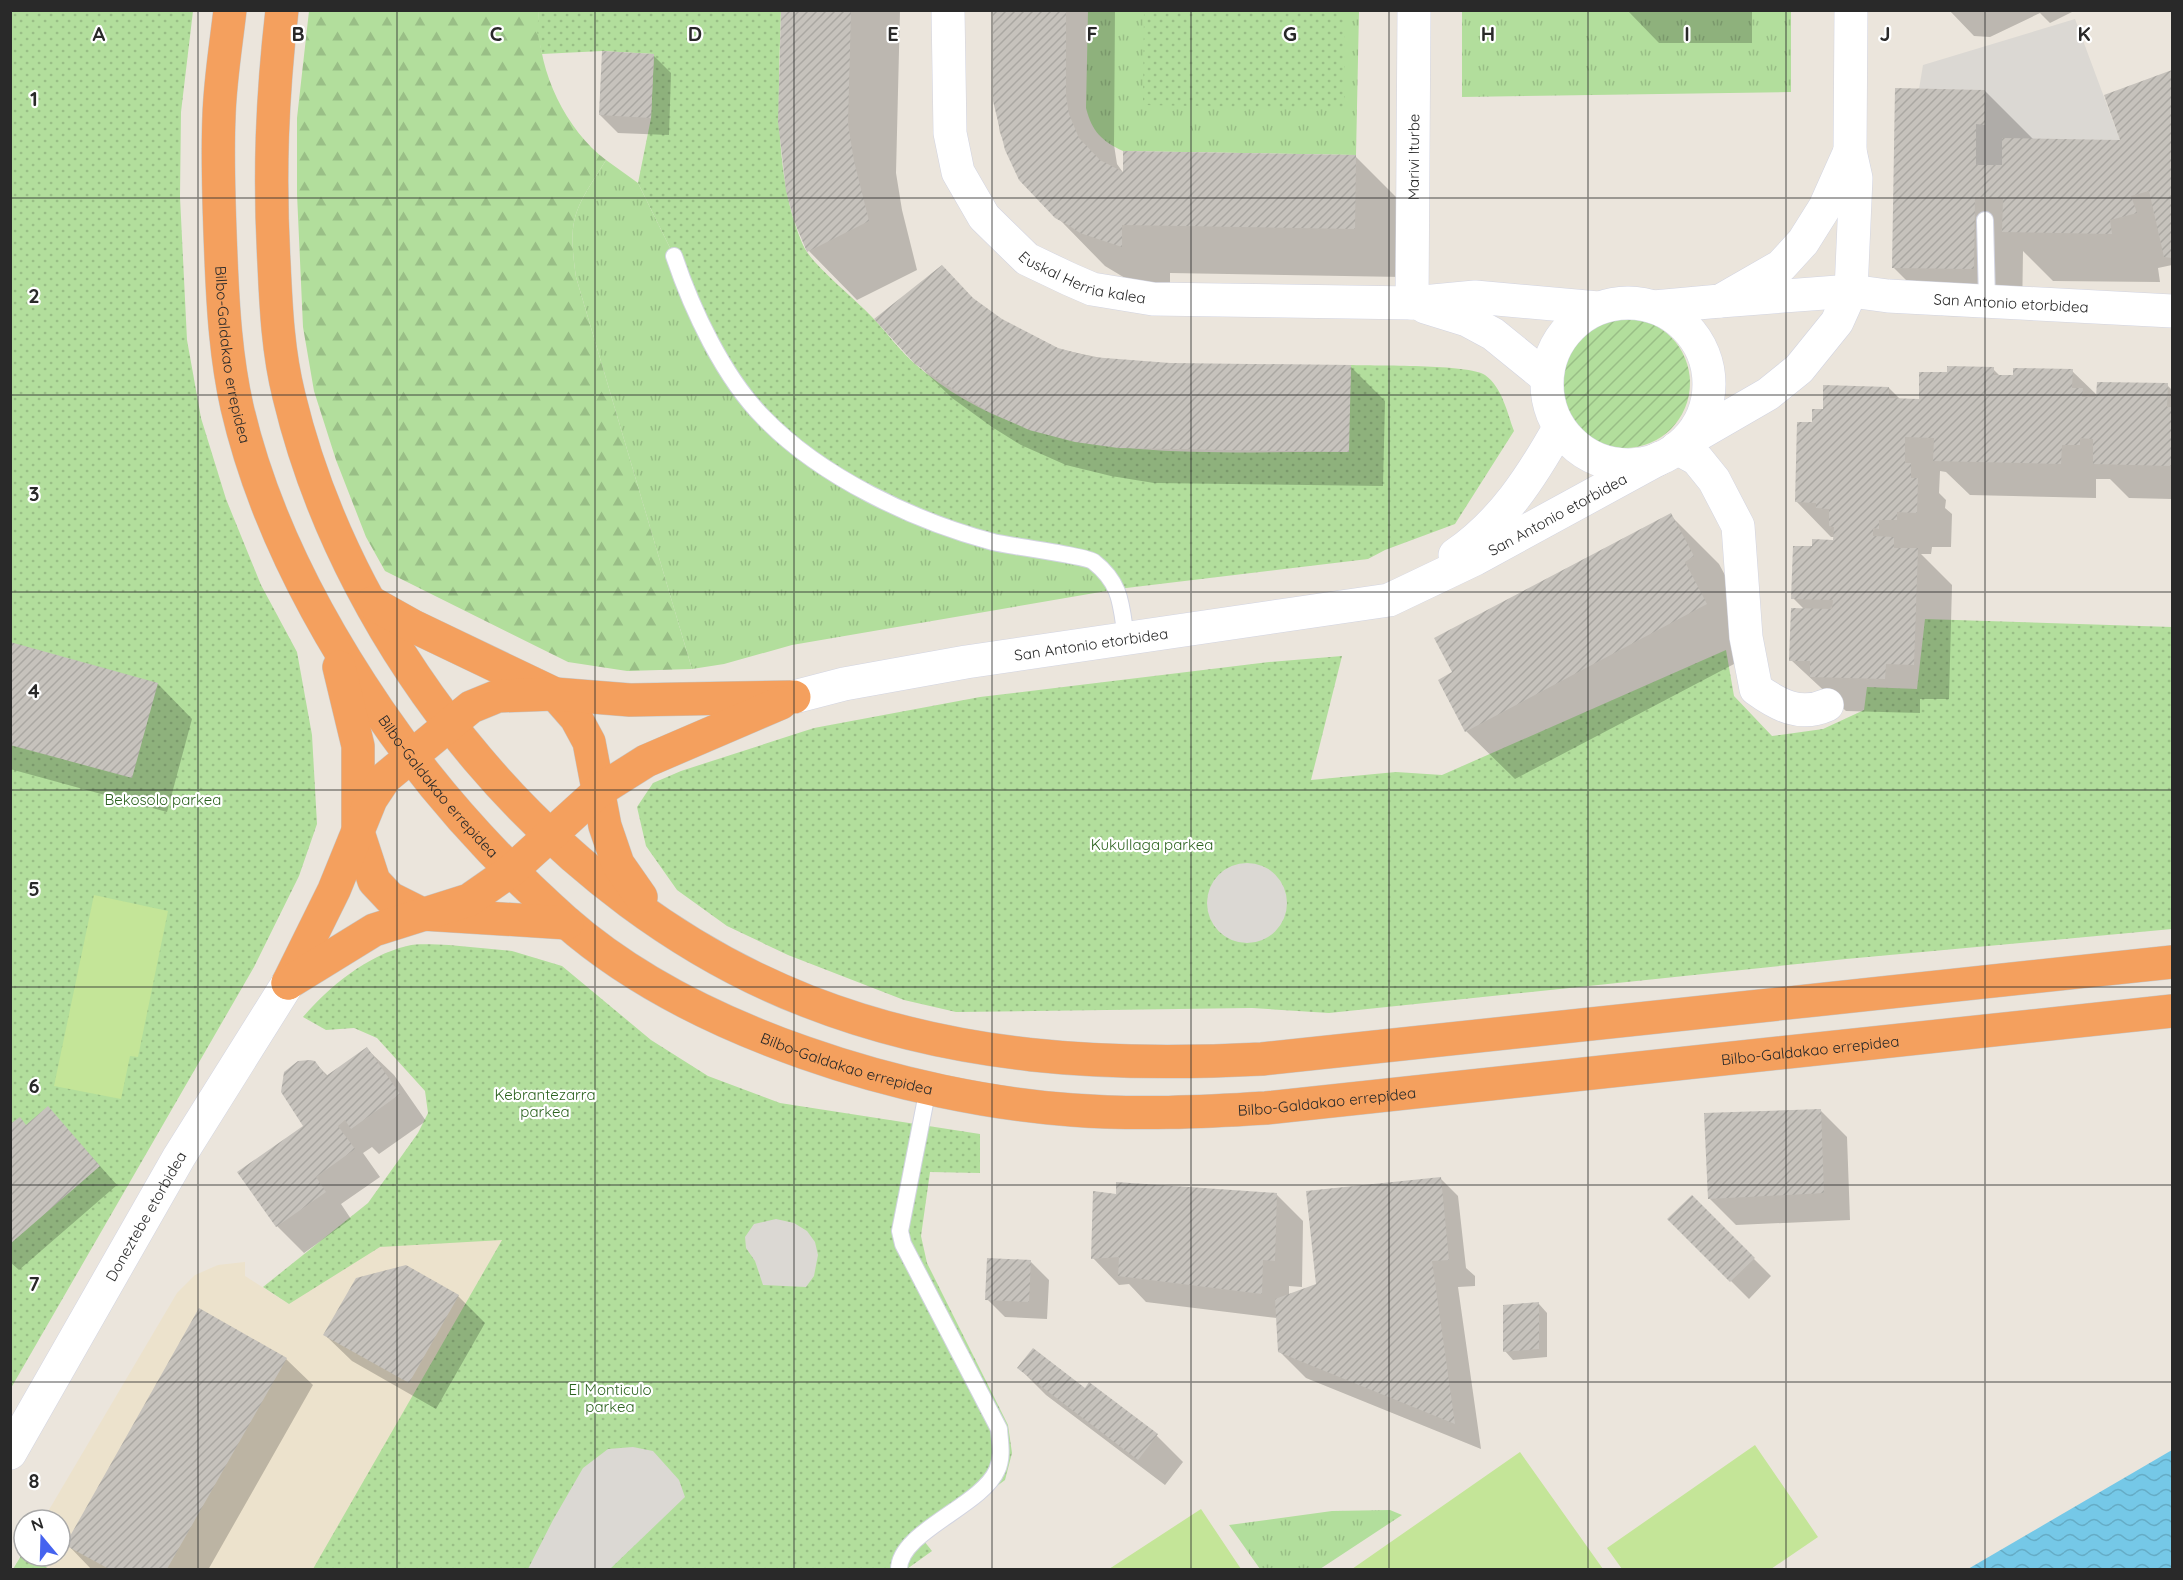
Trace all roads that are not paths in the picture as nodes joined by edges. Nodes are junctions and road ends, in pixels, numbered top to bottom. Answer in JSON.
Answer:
{"nodes":[{"id":1,"x":230,"y":10,"type":"edge"},
{"id":2,"x":282,"y":10,"type":"edge"},
{"id":3,"x":948,"y":10,"type":"edge"},
{"id":4,"x":1414,"y":10,"type":"edge"},
{"id":5,"x":1851,"y":10,"type":"edge"},
{"id":6,"x":1850,"y":151,"type":"junction"},
{"id":7,"x":1985,"y":220,"type":"dead end"},
{"id":8,"x":674,"y":256,"type":"dead end"},
{"id":9,"x":1851,"y":291,"type":"junction"},
{"id":10,"x":1987,"y":300,"type":"junction"},
{"id":11,"x":1720,"y":301,"type":"junction"},
{"id":12,"x":1412,"y":303,"type":"junction"},
{"id":13,"x":1654,"y":307,"type":"junction"},
{"id":14,"x":1598,"y":308,"type":"junction"},
{"id":15,"x":2172,"y":310,"type":"edge"},
{"id":16,"x":1546,"y":377,"type":"junction"},
{"id":17,"x":1559,"y":428,"type":"junction"},
{"id":18,"x":1674,"y":450,"type":"junction"},
{"id":19,"x":1389,"y":600,"type":"junction"},
{"id":20,"x":372,"y":603,"type":"junction"},
{"id":21,"x":1126,"y":638,"type":"junction"},
{"id":22,"x":333,"y":639,"type":"junction"},
{"id":23,"x":555,"y":694,"type":"junction"},
{"id":24,"x":794,"y":697,"type":"junction"},
{"id":25,"x":1827,"y":705,"type":"dead end"},
{"id":26,"x":448,"y":725,"type":"junction"},
{"id":27,"x":409,"y":756,"type":"junction"},
{"id":28,"x":600,"y":790,"type":"junction"},
{"id":29,"x":358,"y":832,"type":"junction"},
{"id":30,"x":550,"y":836,"type":"junction"},
{"id":31,"x":513,"y":870,"type":"junction"},
{"id":32,"x":422,"y":914,"type":"junction"},
{"id":33,"x":567,"y":923,"type":"junction"},
{"id":34,"x":660,"y":923,"type":"junction"},
{"id":35,"x":2172,"y":962,"type":"edge"},
{"id":36,"x":288,"y":983,"type":"junction"},
{"id":37,"x":2172,"y":1011,"type":"edge"},
{"id":38,"x":928,"y":1088,"type":"junction"},
{"id":39,"x":11,"y":1452,"type":"edge"},
{"id":40,"x":899,"y":1569,"type":"edge"}],
"edges":[{"from":1,"to":22,"type":"highway","name":"Bilbo-Galdakao errepidea"},
{"from":2,"to":20,"type":"highway"},
{"from":3,"to":12,"type":"street","name":"Euskal Herria kalea"},
{"from":4,"to":12,"type":"street","name":"Marivi Iturbe"},
{"from":5,"to":6,"type":"street","name":"San Antonio etorbidea"},
{"from":6,"to":9,"type":"street","name":"San Antonio etorbidea"},
{"from":6,"to":11,"type":"street","name":"San Antonio etorbidea"},
{"from":7,"to":10,"type":"lane"},
{"from":8,"to":21,"type":"lane"},
{"from":9,"to":10,"type":"street","name":"San Antonio etorbidea"},
{"from":9,"to":11,"type":"street"},
{"from":9,"to":18,"type":"street","name":"San Antonio etorbidea"},
{"from":10,"to":15,"type":"street","name":"San Antonio etorbidea"},
{"from":11,"to":13,"type":"street","name":"San Antonio etorbidea"},
{"from":12,"to":14,"type":"street","name":"Euskal Herria kalea"},
{"from":12,"to":16,"type":"street","name":"Euskal Herria kalea"},
{"from":13,"to":14,"type":"street"},
{"from":13,"to":18,"type":"street"},
{"from":14,"to":16,"type":"street"},
{"from":16,"to":17,"type":"street"},
{"from":17,"to":18,"type":"street"},
{"from":17,"to":19,"type":"street","name":"San Antonio etorbidea"},
{"from":18,"to":19,"type":"street","name":"San Antonio etorbidea"},
{"from":18,"to":25,"type":"street"},
{"from":19,"to":21,"type":"street","name":"San Antonio etorbidea"},
{"from":20,"to":23,"type":"highway"},
{"from":20,"to":26,"type":"highway"},
{"from":21,"to":24,"type":"street","name":"San Antonio etorbidea"},
{"from":22,"to":27,"type":"highway","name":"Bilbo-Galdakao errepidea"},
{"from":22,"to":29,"type":"highway"},
{"from":23,"to":24,"type":"highway"},
{"from":23,"to":26,"type":"highway"},
{"from":23,"to":28,"type":"highway"},
{"from":24,"to":28,"type":"highway"},
{"from":26,"to":27,"type":"highway"},
{"from":26,"to":30,"type":"highway"},
{"from":27,"to":29,"type":"highway"},
{"from":27,"to":31,"type":"highway","name":"Bilbo-Galdakao errepidea"},
{"from":28,"to":30,"type":"highway"},
{"from":28,"to":34,"type":"highway"},
{"from":29,"to":32,"type":"highway"},
{"from":29,"to":36,"type":"highway"},
{"from":30,"to":31,"type":"highway"},
{"from":30,"to":34,"type":"highway"},
{"from":31,"to":32,"type":"highway"},
{"from":31,"to":33,"type":"highway","name":"Bilbo-Galdakao errepidea"},
{"from":32,"to":33,"type":"highway"},
{"from":32,"to":36,"type":"highway"},
{"from":33,"to":38,"type":"highway","name":"Bilbo-Galdakao errepidea"},
{"from":34,"to":35,"type":"highway"},
{"from":36,"to":39,"type":"street","name":"Doneztebe etorbidea"},
{"from":37,"to":38,"type":"highway","name":"Bilbo-Galdakao errepidea"},
{"from":38,"to":40,"type":"lane"}]}
